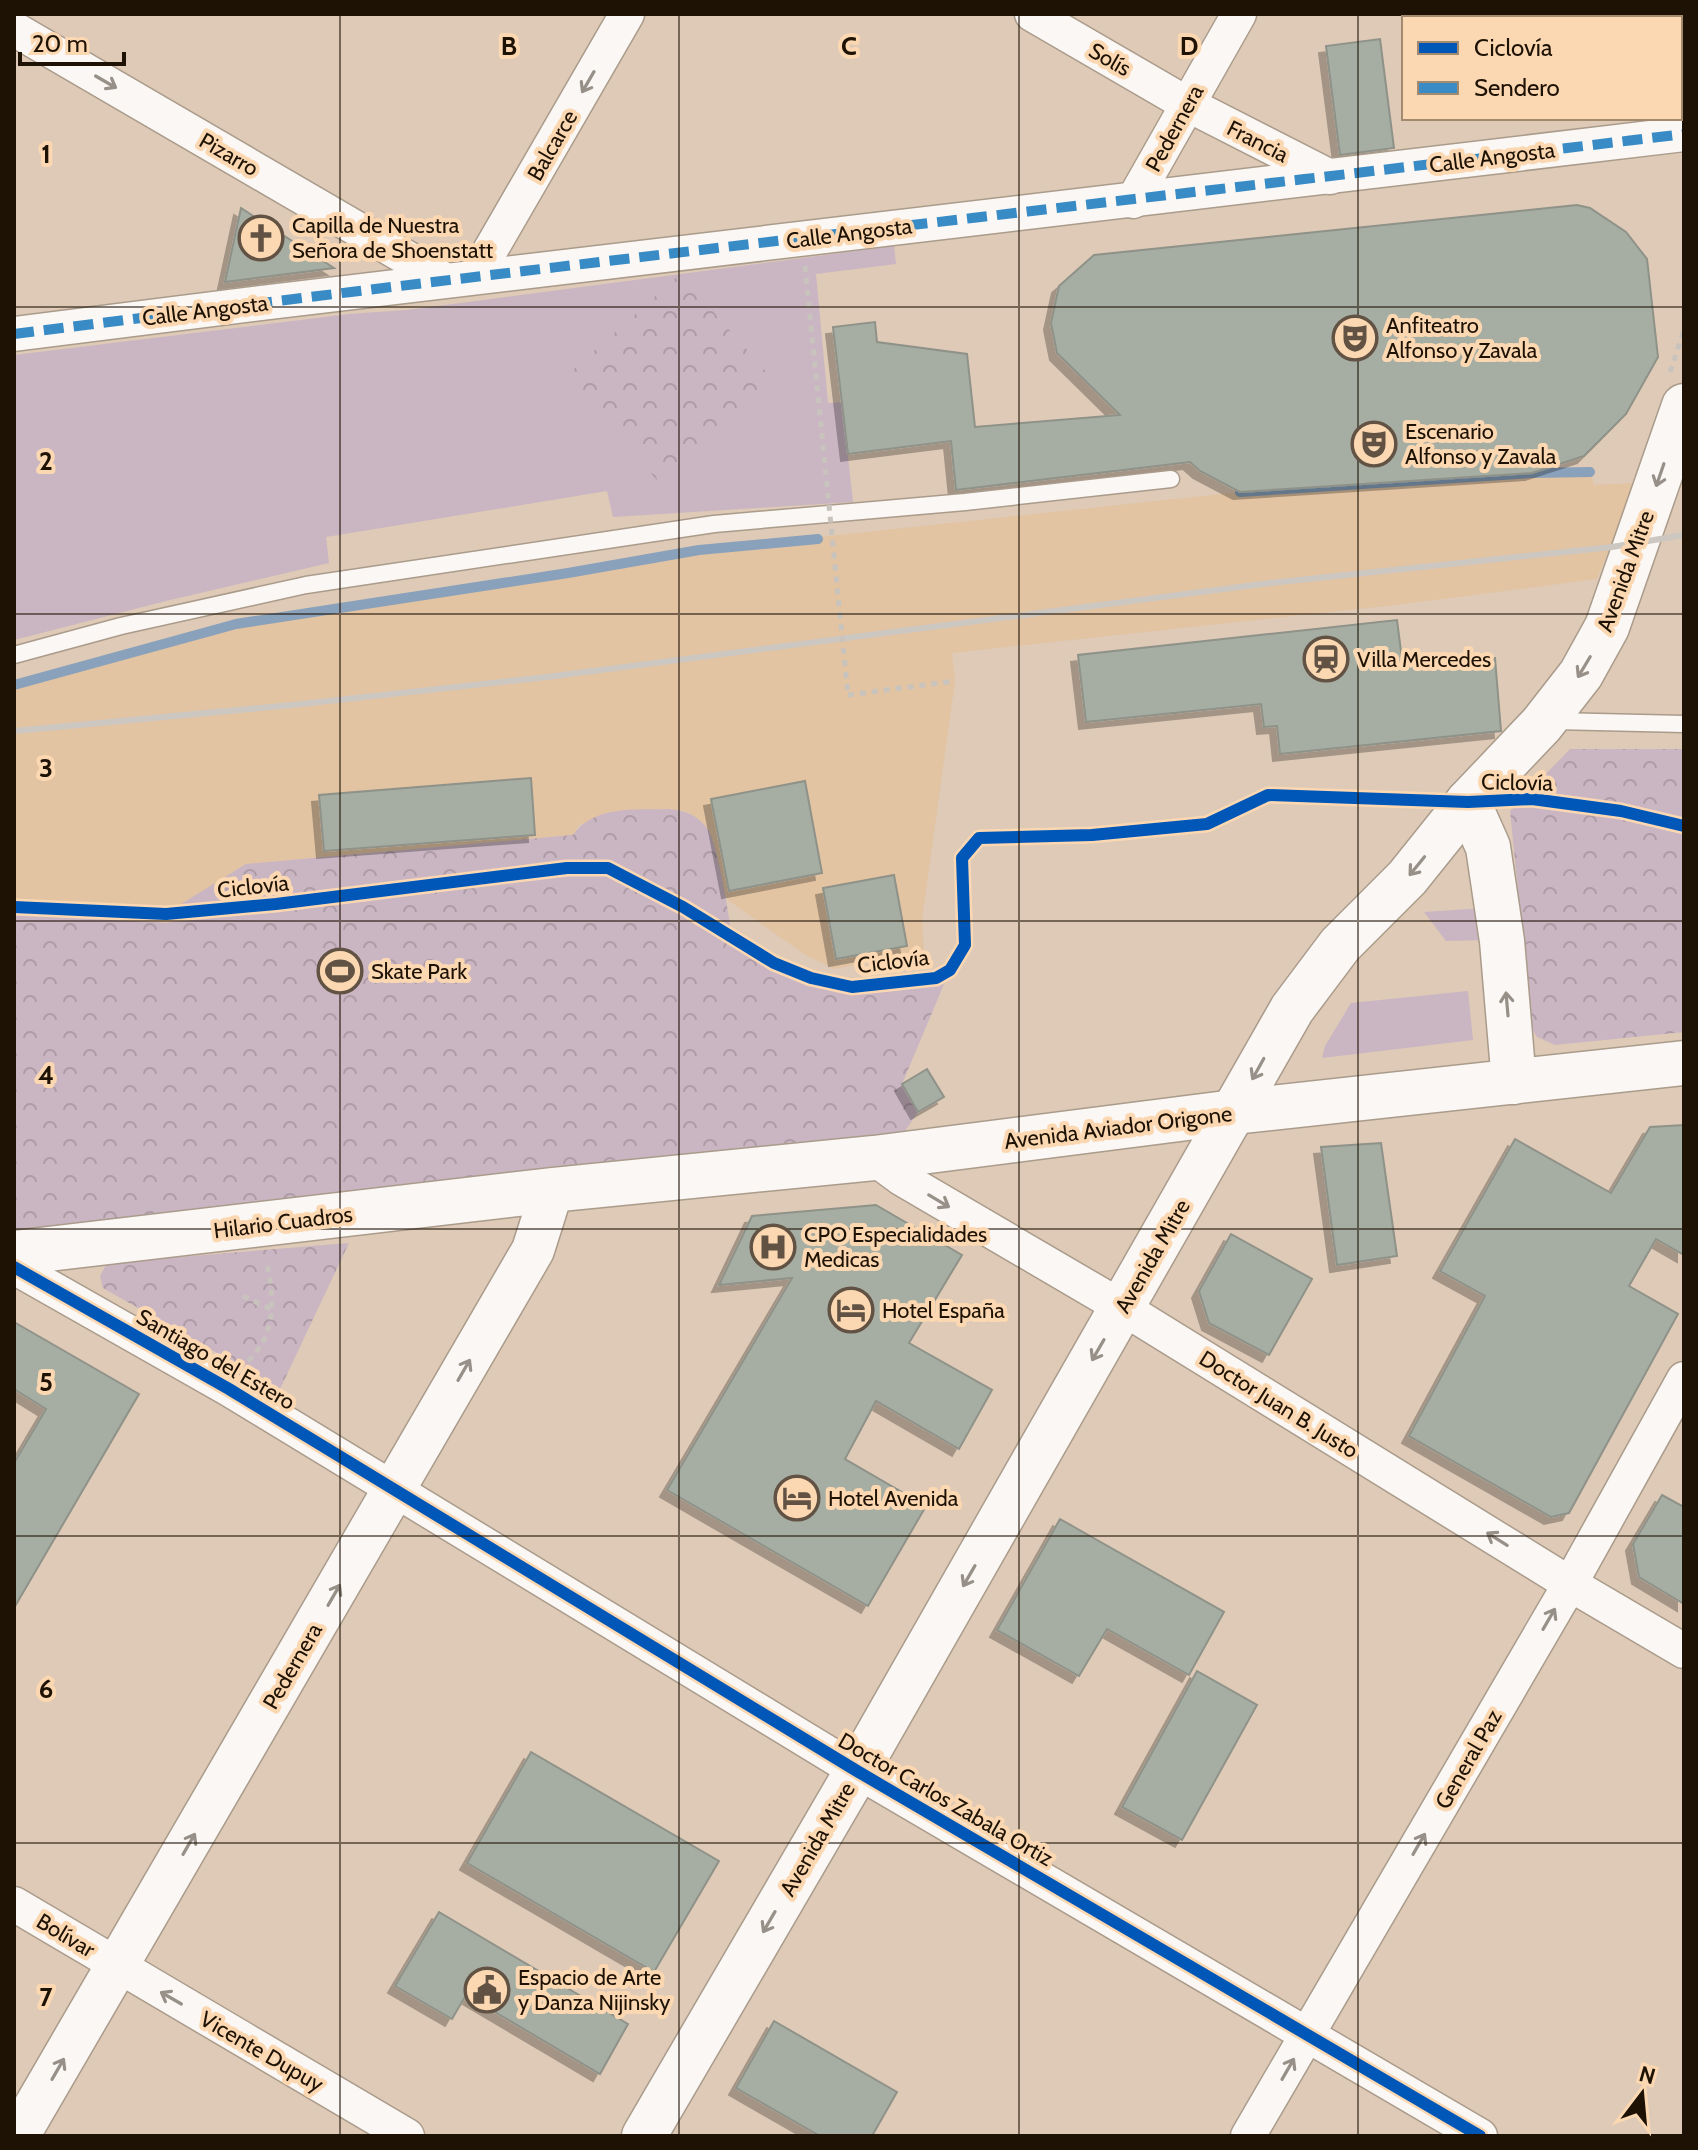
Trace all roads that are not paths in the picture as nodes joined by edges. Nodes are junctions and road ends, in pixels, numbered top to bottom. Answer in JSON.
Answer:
{"nodes":[{"id":1,"x":627,"y":14,"type":"edge"},
{"id":2,"x":1032,"y":14,"type":"edge"},
{"id":3,"x":1239,"y":14,"type":"edge"},
{"id":4,"x":14,"y":29,"type":"edge"},
{"id":5,"x":1187,"y":104,"type":"junction"},
{"id":6,"x":1684,"y":134,"type":"edge"},
{"id":7,"x":1330,"y":177,"type":"junction"},
{"id":8,"x":1133,"y":201,"type":"junction"},
{"id":9,"x":460,"y":277,"type":"junction"},
{"id":10,"x":14,"y":334,"type":"edge"},
{"id":11,"x":1684,"y":406,"type":"edge"},
{"id":12,"x":1171,"y":479,"type":"dead end"},
{"id":13,"x":14,"y":655,"type":"edge"},
{"id":14,"x":1546,"y":720,"type":"junction"},
{"id":15,"x":1684,"y":724,"type":"edge"},
{"id":16,"x":1468,"y":802,"type":"junction"},
{"id":17,"x":1684,"y":1063,"type":"edge"},
{"id":18,"x":1514,"y":1082,"type":"junction"},
{"id":19,"x":1234,"y":1112,"type":"junction"},
{"id":20,"x":874,"y":1158,"type":"junction"},
{"id":21,"x":552,"y":1190,"type":"junction"},
{"id":22,"x":14,"y":1253,"type":"edge"},
{"id":23,"x":14,"y":1267,"type":"edge"},
{"id":24,"x":1123,"y":1308,"type":"junction"},
{"id":25,"x":1684,"y":1379,"type":"edge"},
{"id":26,"x":395,"y":1490,"type":"junction"},
{"id":27,"x":1570,"y":1584,"type":"junction"},
{"id":28,"x":1684,"y":1651,"type":"edge"},
{"id":29,"x":857,"y":1771,"type":"junction"},
{"id":30,"x":14,"y":1904,"type":"edge"},
{"id":31,"x":117,"y":1966,"type":"junction"},
{"id":32,"x":1308,"y":2033,"type":"junction"},
{"id":33,"x":18,"y":2136,"type":"edge"},
{"id":34,"x":407,"y":2136,"type":"edge"},
{"id":35,"x":644,"y":2136,"type":"edge"},
{"id":36,"x":1248,"y":2136,"type":"edge"},
{"id":37,"x":1480,"y":2136,"type":"edge"}],
"edges":[{"from":1,"to":9,"type":"street","name":"Balcarce","one_way":true},
{"from":2,"to":5,"type":"street","name":"Solís"},
{"from":3,"to":5,"type":"street","name":"Pedernera"},
{"from":4,"to":9,"type":"street","name":"Pizarro","one_way":true},
{"from":5,"to":7,"type":"street","name":"Francia"},
{"from":5,"to":8,"type":"street","name":"Pedernera"},
{"from":6,"to":7,"type":"street","name":"Calle Angosta"},
{"from":7,"to":8,"type":"street","name":"Calle Angosta"},
{"from":8,"to":9,"type":"street","name":"Calle Angosta"},
{"from":9,"to":10,"type":"street","name":"Calle Angosta"},
{"from":11,"to":14,"type":"main road","name":"Avenida Mitre","one_way":true},
{"from":12,"to":13,"type":"lane"},
{"from":14,"to":15,"type":"lane"},
{"from":14,"to":16,"type":"main road","name":"Avenida Mitre"},
{"from":18,"to":16,"type":"main road","one_way":true},
{"from":16,"to":19,"type":"main road","name":"Avenida Mitre","one_way":true},
{"from":17,"to":18,"type":"main road","name":"Avenida Aviador Origone"},
{"from":18,"to":19,"type":"main road","name":"Avenida Aviador Origone"},
{"from":19,"to":20,"type":"main road","name":"Avenida Aviador Origone"},
{"from":19,"to":24,"type":"main road","name":"Avenida Mitre"},
{"from":20,"to":21,"type":"main road","name":"Avenida Aviador Origone"},
{"from":20,"to":24,"type":"street","name":"Doctor Juan B. Justo","one_way":true},
{"from":21,"to":22,"type":"main road","name":"Hilario Cuadros"},
{"from":26,"to":21,"type":"street","name":"Pedernera","one_way":true},
{"from":23,"to":26,"type":"street","name":"Santiago del Estero"},
{"from":27,"to":24,"type":"street","name":"Doctor Juan B. Justo","one_way":true},
{"from":24,"to":29,"type":"main road","name":"Avenida Mitre","one_way":true},
{"from":25,"to":27,"type":"street","name":"General Paz"},
{"from":26,"to":29,"type":"street","name":"Doctor Carlos Zabala Ortiz"},
{"from":31,"to":26,"type":"street","name":"Pedernera","one_way":true},
{"from":27,"to":28,"type":"street","name":"Doctor Juan B. Justo"},
{"from":32,"to":27,"type":"street","name":"General Paz","one_way":true},
{"from":29,"to":32,"type":"street","name":"Doctor Carlos Zabala Ortiz"},
{"from":29,"to":35,"type":"main road","name":"Avenida Mitre","one_way":true},
{"from":30,"to":31,"type":"street","name":"Bolívar"},
{"from":33,"to":31,"type":"street","name":"Pedernera","one_way":true},
{"from":34,"to":31,"type":"street","name":"Vicente Dupuy","one_way":true},
{"from":36,"to":32,"type":"street","name":"General Paz","one_way":true},
{"from":32,"to":37,"type":"street","name":"Doctor Carlos Zabala Ortiz"}]}
